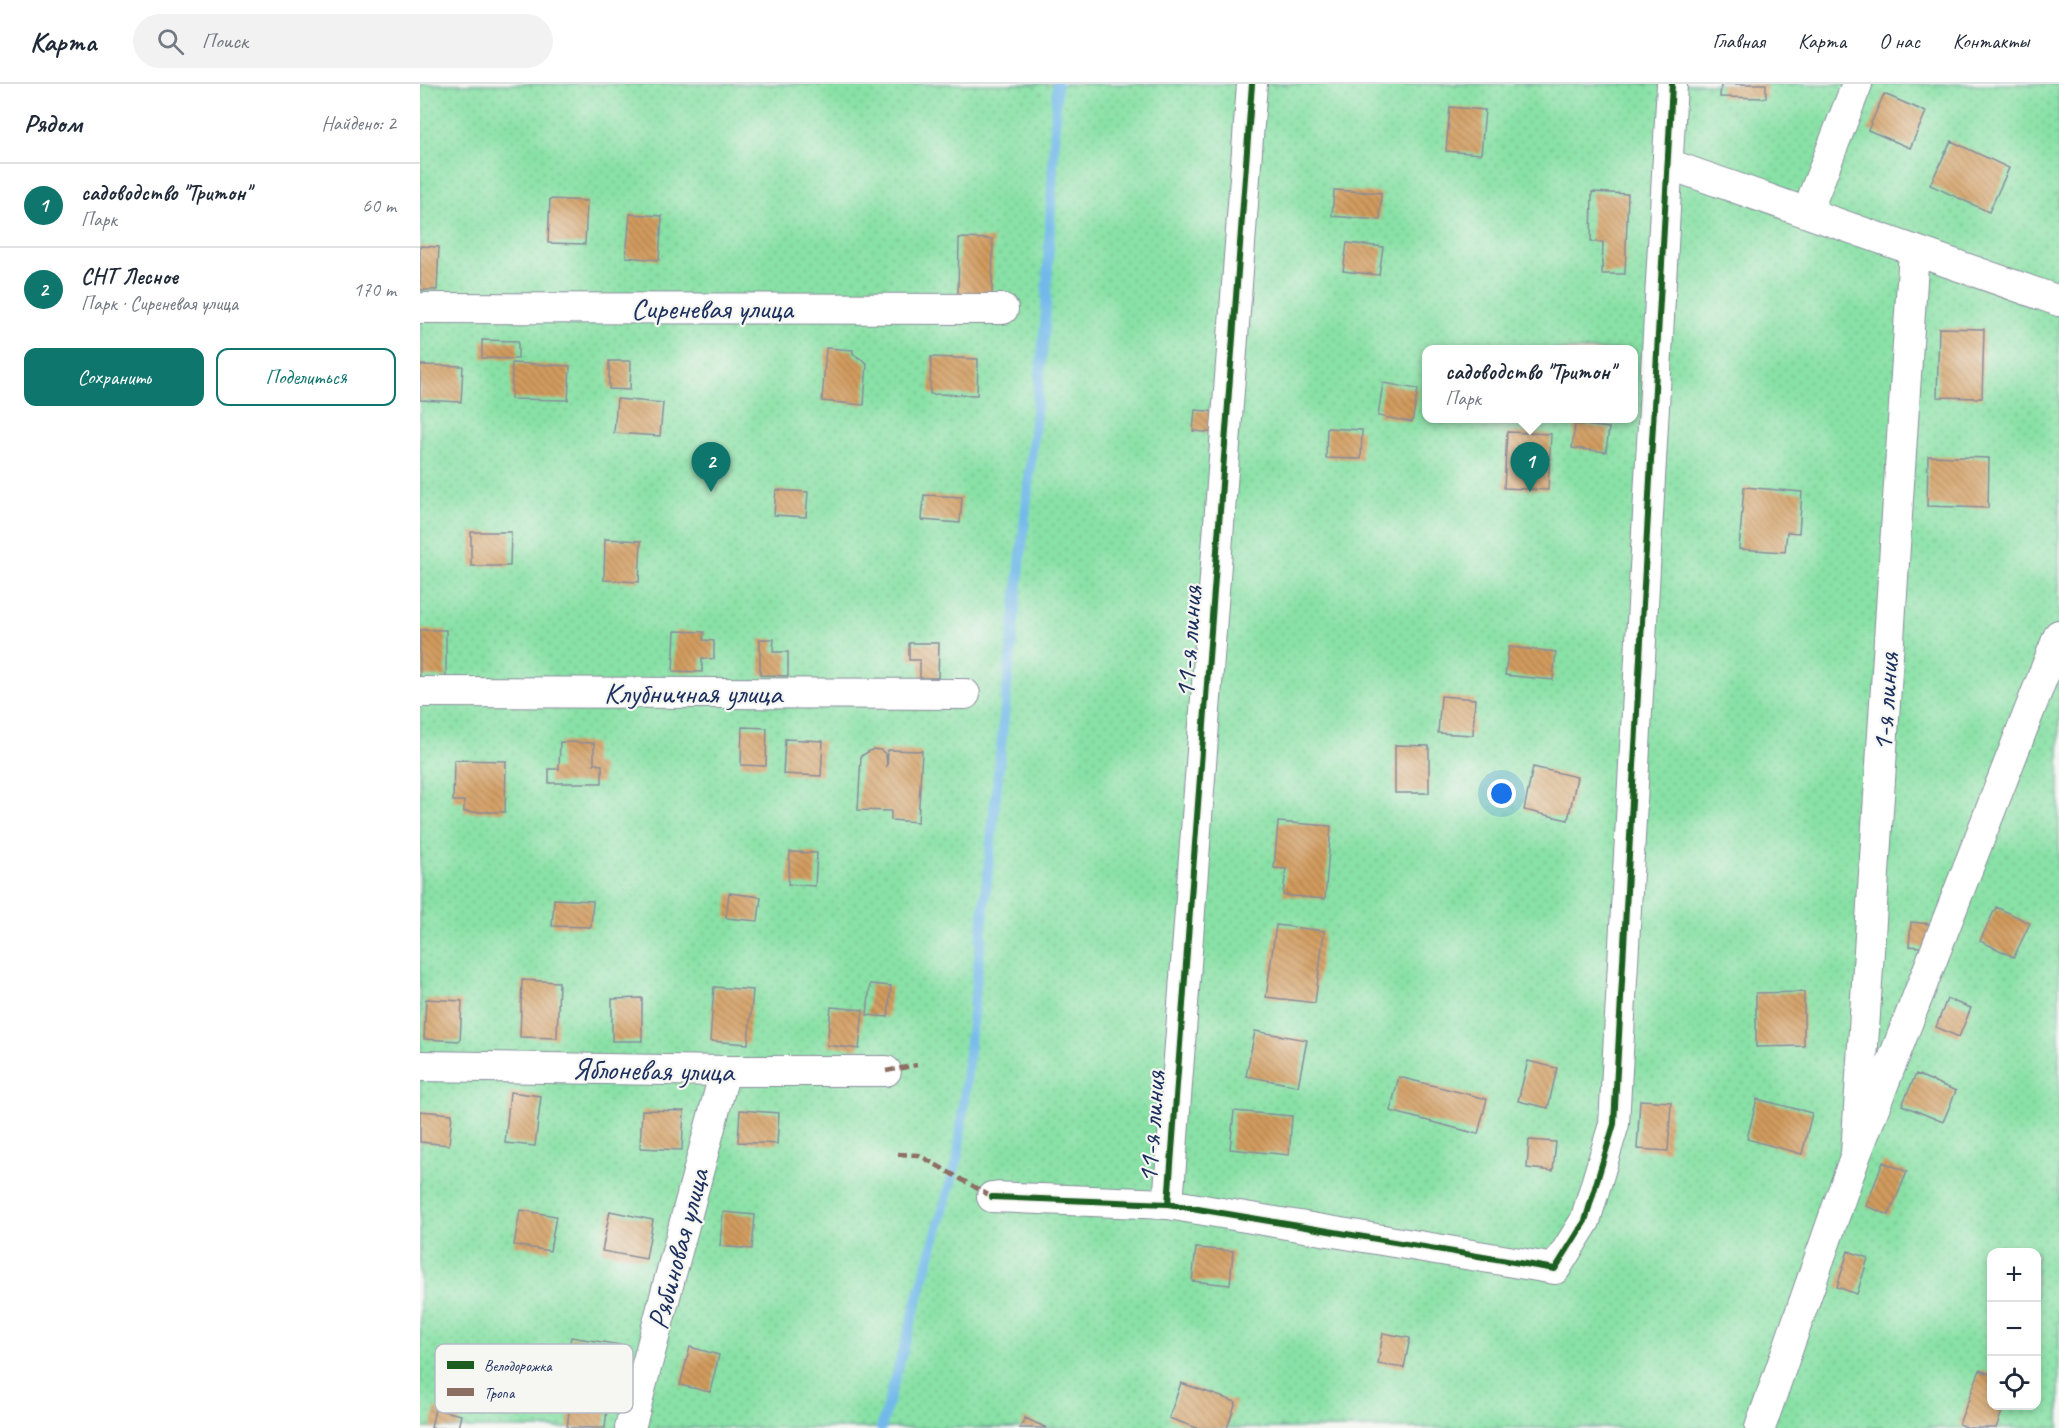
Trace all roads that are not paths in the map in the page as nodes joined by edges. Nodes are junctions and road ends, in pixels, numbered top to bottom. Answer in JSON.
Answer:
{"nodes":[{"id":1,"x":1252,"y":84,"type":"edge"},
{"id":2,"x":1672,"y":84,"type":"edge"},
{"id":3,"x":1857,"y":84,"type":"edge"},
{"id":4,"x":1668,"y":164,"type":"junction"},
{"id":5,"x":1807,"y":212,"type":"junction"},
{"id":6,"x":1914,"y":250,"type":"junction"},
{"id":7,"x":2059,"y":301,"type":"edge"},
{"id":8,"x":420,"y":308,"type":"edge"},
{"id":9,"x":1003,"y":309,"type":"dead end"},
{"id":10,"x":2059,"y":634,"type":"edge"},
{"id":11,"x":420,"y":692,"type":"edge"},
{"id":12,"x":965,"y":694,"type":"dead end"},
{"id":13,"x":420,"y":1066,"type":"edge"},
{"id":14,"x":725,"y":1071,"type":"junction"},
{"id":15,"x":886,"y":1071,"type":"dead end"},
{"id":16,"x":1856,"y":1154,"type":"junction"},
{"id":17,"x":992,"y":1197,"type":"dead end"},
{"id":18,"x":1168,"y":1204,"type":"junction"},
{"id":19,"x":630,"y":1428,"type":"edge"},
{"id":20,"x":1760,"y":1428,"type":"edge"}],
"edges":[{"from":1,"to":18,"type":"street","name":"11-я линия"},
{"from":2,"to":4,"type":"street"},
{"from":3,"to":5,"type":"street"},
{"from":4,"to":5,"type":"street"},
{"from":4,"to":18,"type":"street"},
{"from":5,"to":6,"type":"street"},
{"from":6,"to":7,"type":"street"},
{"from":6,"to":16,"type":"street","name":"1-я линия"},
{"from":8,"to":9,"type":"street","name":"Сиреневая улица"},
{"from":10,"to":16,"type":"street"},
{"from":11,"to":12,"type":"street","name":"Клубничная улица"},
{"from":13,"to":14,"type":"street","name":"Яблоневая улица"},
{"from":14,"to":15,"type":"street","name":"Яблоневая улица"},
{"from":14,"to":19,"type":"street","name":"Рябиновая улица"},
{"from":16,"to":20,"type":"street"},
{"from":17,"to":18,"type":"street"}]}
